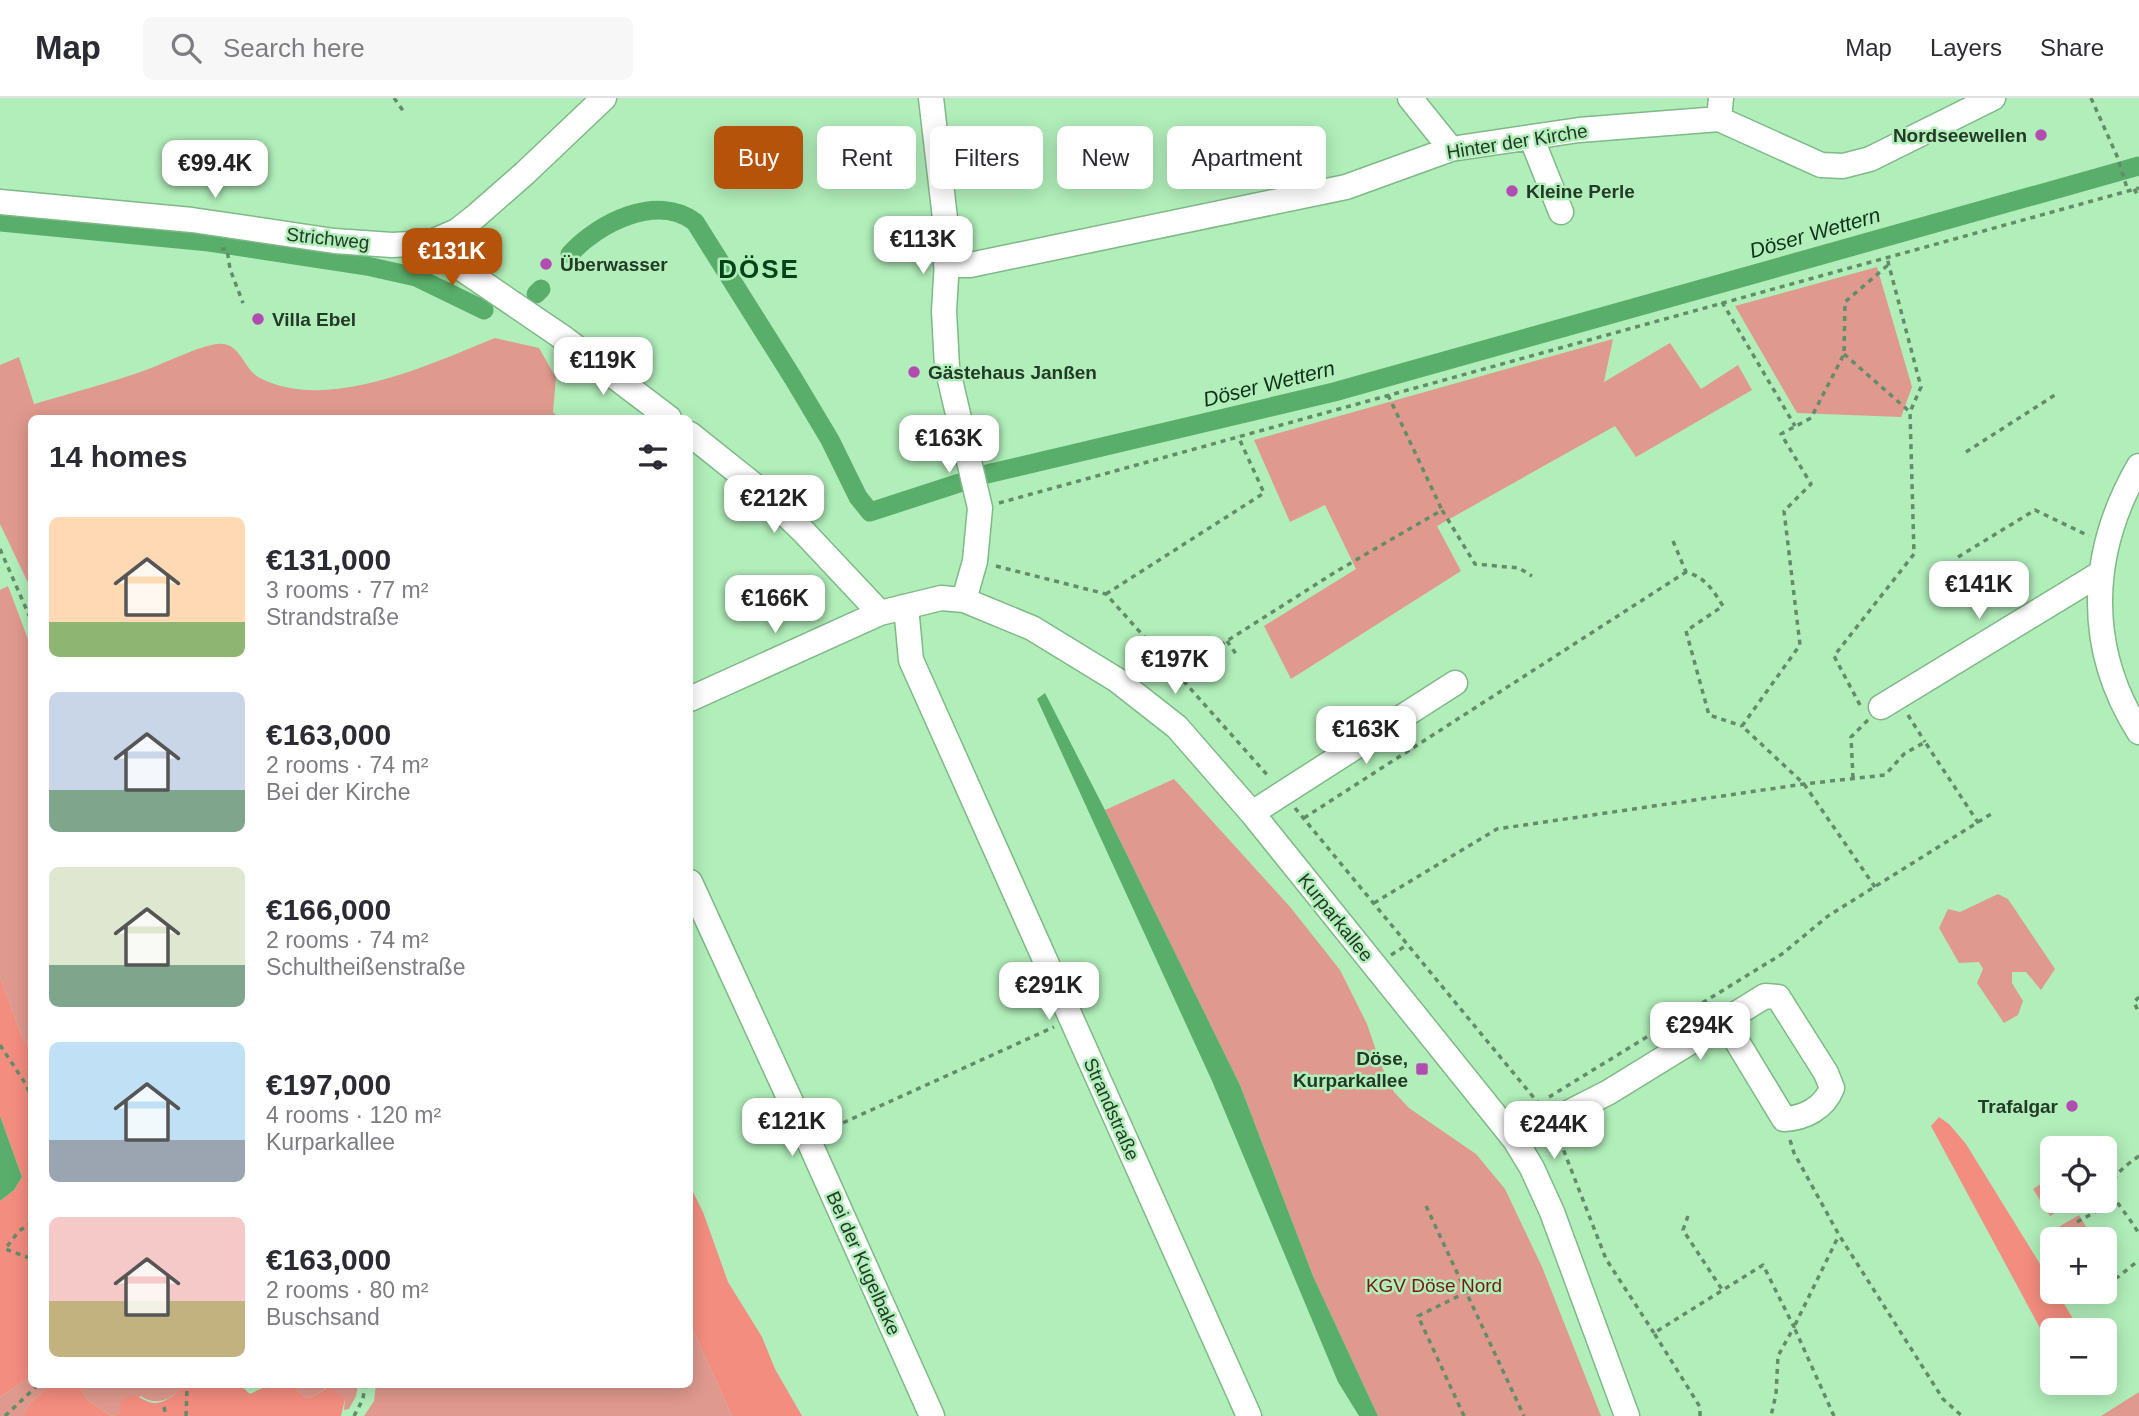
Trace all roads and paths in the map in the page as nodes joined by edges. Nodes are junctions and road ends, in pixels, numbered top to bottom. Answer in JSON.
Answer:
{"nodes":[{"id":1,"x":394,"y":98,"type":"edge"},
{"id":2,"x":604,"y":98,"type":"edge"},
{"id":3,"x":931,"y":98,"type":"edge"},
{"id":4,"x":1410,"y":98,"type":"edge"},
{"id":5,"x":1993,"y":98,"type":"edge"},
{"id":6,"x":2091,"y":98,"type":"edge"},
{"id":7,"x":1720,"y":108,"type":"edge"},
{"id":8,"x":404,"y":112,"type":"dead end"},
{"id":9,"x":1531,"y":137,"type":"junction"},
{"id":10,"x":1451,"y":149,"type":"junction"},
{"id":11,"x":2137,"y":188,"type":"edge"},
{"id":12,"x":2128,"y":191,"type":"junction"},
{"id":13,"x":2139,"y":197,"type":"edge"},
{"id":14,"x":0,"y":202,"type":"edge"},
{"id":15,"x":1561,"y":212,"type":"dead end"},
{"id":16,"x":429,"y":243,"type":"junction"},
{"id":17,"x":220,"y":249,"type":"dead end"},
{"id":18,"x":1887,"y":258,"type":"junction"},
{"id":19,"x":946,"y":265,"type":"junction"},
{"id":20,"x":1888,"y":265,"type":"junction"},
{"id":21,"x":1722,"y":302,"type":"junction"},
{"id":22,"x":243,"y":303,"type":"dead end"},
{"id":23,"x":1844,"y":354,"type":"junction"},
{"id":24,"x":2057,"y":393,"type":"dead end"},
{"id":25,"x":1388,"y":394,"type":"junction"},
{"id":26,"x":1910,"y":412,"type":"junction"},
{"id":27,"x":665,"y":415,"type":"edge"},
{"id":28,"x":1795,"y":426,"type":"junction"},
{"id":29,"x":693,"y":436,"type":"edge"},
{"id":30,"x":1238,"y":436,"type":"junction"},
{"id":31,"x":1966,"y":452,"type":"dead end"},
{"id":32,"x":2139,"y":466,"type":"edge"},
{"id":33,"x":979,"y":502,"type":"junction"},
{"id":34,"x":1442,"y":510,"type":"junction"},
{"id":35,"x":1674,"y":541,"type":"dead end"},
{"id":36,"x":2106,"y":544,"type":"junction"},
{"id":37,"x":0,"y":550,"type":"edge"},
{"id":38,"x":1958,"y":557,"type":"dead end"},
{"id":39,"x":1686,"y":572,"type":"junction"},
{"id":40,"x":2101,"y":573,"type":"junction"},
{"id":41,"x":1532,"y":576,"type":"dead end"},
{"id":42,"x":1106,"y":594,"type":"dead end"},
{"id":43,"x":964,"y":600,"type":"junction"},
{"id":44,"x":891,"y":610,"type":"junction"},
{"id":45,"x":28,"y":613,"type":"edge"},
{"id":46,"x":1227,"y":641,"type":"junction"},
{"id":47,"x":1153,"y":645,"type":"dead end"},
{"id":48,"x":1236,"y":654,"type":"dead end"},
{"id":49,"x":1178,"y":673,"type":"dead end"},
{"id":50,"x":1117,"y":680,"type":"junction"},
{"id":51,"x":1455,"y":683,"type":"dead end"},
{"id":52,"x":693,"y":698,"type":"edge"},
{"id":53,"x":1877,"y":708,"type":"junction"},
{"id":54,"x":2136,"y":722,"type":"edge"},
{"id":55,"x":1742,"y":726,"type":"junction"},
{"id":56,"x":1925,"y":742,"type":"junction"},
{"id":57,"x":1853,"y":778,"type":"junction"},
{"id":58,"x":1804,"y":784,"type":"junction"},
{"id":59,"x":1252,"y":813,"type":"junction"},
{"id":60,"x":1991,"y":814,"type":"dead end"},
{"id":61,"x":1304,"y":818,"type":"dead end"},
{"id":62,"x":1979,"y":824,"type":"junction"},
{"id":63,"x":1875,"y":887,"type":"junction"},
{"id":64,"x":693,"y":889,"type":"edge"},
{"id":65,"x":1374,"y":903,"type":"dead end"},
{"id":66,"x":2139,"y":997,"type":"edge"},
{"id":67,"x":2139,"y":1013,"type":"edge"},
{"id":68,"x":1072,"y":1019,"type":"junction"},
{"id":69,"x":1724,"y":1020,"type":"junction"},
{"id":70,"x":0,"y":1045,"type":"edge"},
{"id":71,"x":28,"y":1088,"type":"edge"},
{"id":72,"x":1784,"y":1119,"type":"junction"},
{"id":73,"x":1553,"y":1121,"type":"junction"},
{"id":74,"x":808,"y":1139,"type":"junction"},
{"id":75,"x":1515,"y":1140,"type":"junction"},
{"id":76,"x":2139,"y":1156,"type":"edge"},
{"id":77,"x":2117,"y":1173,"type":"edge"},
{"id":78,"x":2117,"y":1202,"type":"edge"},
{"id":79,"x":1426,"y":1206,"type":"dead end"},
{"id":80,"x":2094,"y":1213,"type":"edge"},
{"id":81,"x":1688,"y":1216,"type":"dead end"},
{"id":82,"x":2077,"y":1222,"type":"dead end"},
{"id":83,"x":28,"y":1225,"type":"edge"},
{"id":84,"x":2139,"y":1234,"type":"edge"},
{"id":85,"x":1839,"y":1236,"type":"junction"},
{"id":86,"x":28,"y":1258,"type":"edge"},
{"id":87,"x":2139,"y":1260,"type":"edge"},
{"id":88,"x":2117,"y":1277,"type":"edge"},
{"id":89,"x":1723,"y":1291,"type":"junction"},
{"id":90,"x":1467,"y":1292,"type":"junction"},
{"id":91,"x":1794,"y":1327,"type":"junction"},
{"id":92,"x":1654,"y":1333,"type":"junction"},
{"id":93,"x":35,"y":1388,"type":"edge"},
{"id":94,"x":188,"y":1388,"type":"edge"},
{"id":95,"x":364,"y":1388,"type":"edge"},
{"id":96,"x":164,"y":1407,"type":"dead end"},
{"id":97,"x":5,"y":1416,"type":"edge"},
{"id":98,"x":166,"y":1416,"type":"edge"},
{"id":99,"x":186,"y":1416,"type":"edge"},
{"id":100,"x":354,"y":1416,"type":"edge"},
{"id":101,"x":932,"y":1416,"type":"edge"},
{"id":102,"x":1249,"y":1416,"type":"edge"},
{"id":103,"x":1464,"y":1416,"type":"edge"},
{"id":104,"x":1524,"y":1416,"type":"edge"},
{"id":105,"x":1627,"y":1416,"type":"edge"},
{"id":106,"x":1700,"y":1416,"type":"edge"},
{"id":107,"x":1771,"y":1416,"type":"edge"},
{"id":108,"x":1833,"y":1416,"type":"edge"},
{"id":109,"x":1962,"y":1416,"type":"edge"}],
"edges":[{"from":1,"to":8,"type":"path"},
{"from":2,"to":16,"type":"street","name":"Strichweg"},
{"from":3,"to":19,"type":"street"},
{"from":4,"to":10,"type":"street"},
{"from":5,"to":7,"type":"street","name":"Hinter der Kirche"},
{"from":6,"to":12,"type":"path"},
{"from":7,"to":9,"type":"street","name":"Hinter der Kirche"},
{"from":9,"to":10,"type":"street","name":"Hinter der Kirche"},
{"from":9,"to":15,"type":"street"},
{"from":10,"to":19,"type":"street","name":"Hinter der Kirche"},
{"from":11,"to":12,"type":"path"},
{"from":11,"to":13,"type":"path"},
{"from":12,"to":18,"type":"path"},
{"from":14,"to":16,"type":"street","name":"Strichweg"},
{"from":16,"to":27,"type":"street"},
{"from":17,"to":22,"type":"path"},
{"from":18,"to":20,"type":"path"},
{"from":18,"to":21,"type":"path"},
{"from":19,"to":33,"type":"street"},
{"from":20,"to":23,"type":"path"},
{"from":20,"to":26,"type":"path"},
{"from":21,"to":25,"type":"path"},
{"from":21,"to":28,"type":"path"},
{"from":23,"to":26,"type":"path"},
{"from":23,"to":28,"type":"path"},
{"from":24,"to":31,"type":"path"},
{"from":25,"to":30,"type":"path"},
{"from":25,"to":34,"type":"path"},
{"from":26,"to":53,"type":"path"},
{"from":28,"to":55,"type":"path"},
{"from":29,"to":44,"type":"street"},
{"from":30,"to":33,"type":"path"},
{"from":30,"to":42,"type":"path"},
{"from":32,"to":36,"type":"street"},
{"from":33,"to":43,"type":"street"},
{"from":34,"to":41,"type":"path"},
{"from":34,"to":46,"type":"path"},
{"from":35,"to":39,"type":"path"},
{"from":36,"to":38,"type":"path"},
{"from":36,"to":40,"type":"street"},
{"from":37,"to":45,"type":"path"},
{"from":39,"to":55,"type":"path"},
{"from":39,"to":61,"type":"path"},
{"from":40,"to":53,"type":"street"},
{"from":40,"to":54,"type":"street"},
{"from":43,"to":44,"type":"street","name":"Kurparkallee"},
{"from":43,"to":50,"type":"street","name":"Kurparkallee"},
{"from":44,"to":52,"type":"street","name":"Kurparkallee"},
{"from":44,"to":68,"type":"street","name":"Strandstraße"},
{"from":46,"to":48,"type":"path"},
{"from":46,"to":49,"type":"path"},
{"from":47,"to":50,"type":"path"},
{"from":50,"to":59,"type":"street","name":"Kurparkallee"},
{"from":51,"to":59,"type":"street"},
{"from":53,"to":56,"type":"path"},
{"from":53,"to":57,"type":"path"},
{"from":55,"to":58,"type":"path"},
{"from":56,"to":57,"type":"path"},
{"from":56,"to":62,"type":"path"},
{"from":57,"to":58,"type":"path"},
{"from":58,"to":63,"type":"path"},
{"from":58,"to":65,"type":"path"},
{"from":59,"to":75,"type":"street","name":"Kurparkallee"},
{"from":60,"to":62,"type":"path"},
{"from":62,"to":63,"type":"path"},
{"from":63,"to":73,"type":"path"},
{"from":64,"to":74,"type":"street","name":"Bei der Kugelbake"},
{"from":66,"to":67,"type":"path"},
{"from":68,"to":74,"type":"path"},
{"from":68,"to":102,"type":"street","name":"Strandstraße"},
{"from":69,"to":72,"type":"street"},
{"from":69,"to":72,"type":"street"},
{"from":69,"to":73,"type":"street"},
{"from":70,"to":71,"type":"path"},
{"from":72,"to":85,"type":"path"},
{"from":73,"to":75,"type":"street"},
{"from":73,"to":92,"type":"path"},
{"from":74,"to":101,"type":"street","name":"Bei der Kugelbake"},
{"from":75,"to":105,"type":"street","name":"Kurparkallee"},
{"from":76,"to":77,"type":"path"},
{"from":78,"to":84,"type":"path"},
{"from":79,"to":90,"type":"path"},
{"from":80,"to":82,"type":"path"},
{"from":81,"to":89,"type":"path"},
{"from":83,"to":86,"type":"path"},
{"from":85,"to":91,"type":"path"},
{"from":85,"to":109,"type":"path"},
{"from":87,"to":88,"type":"path"},
{"from":89,"to":91,"type":"path"},
{"from":89,"to":92,"type":"path"},
{"from":90,"to":103,"type":"path"},
{"from":90,"to":104,"type":"path"},
{"from":91,"to":107,"type":"path"},
{"from":91,"to":108,"type":"path"},
{"from":92,"to":106,"type":"path"},
{"from":93,"to":97,"type":"path"},
{"from":94,"to":99,"type":"path"},
{"from":95,"to":100,"type":"path"},
{"from":96,"to":98,"type":"path"}]}
